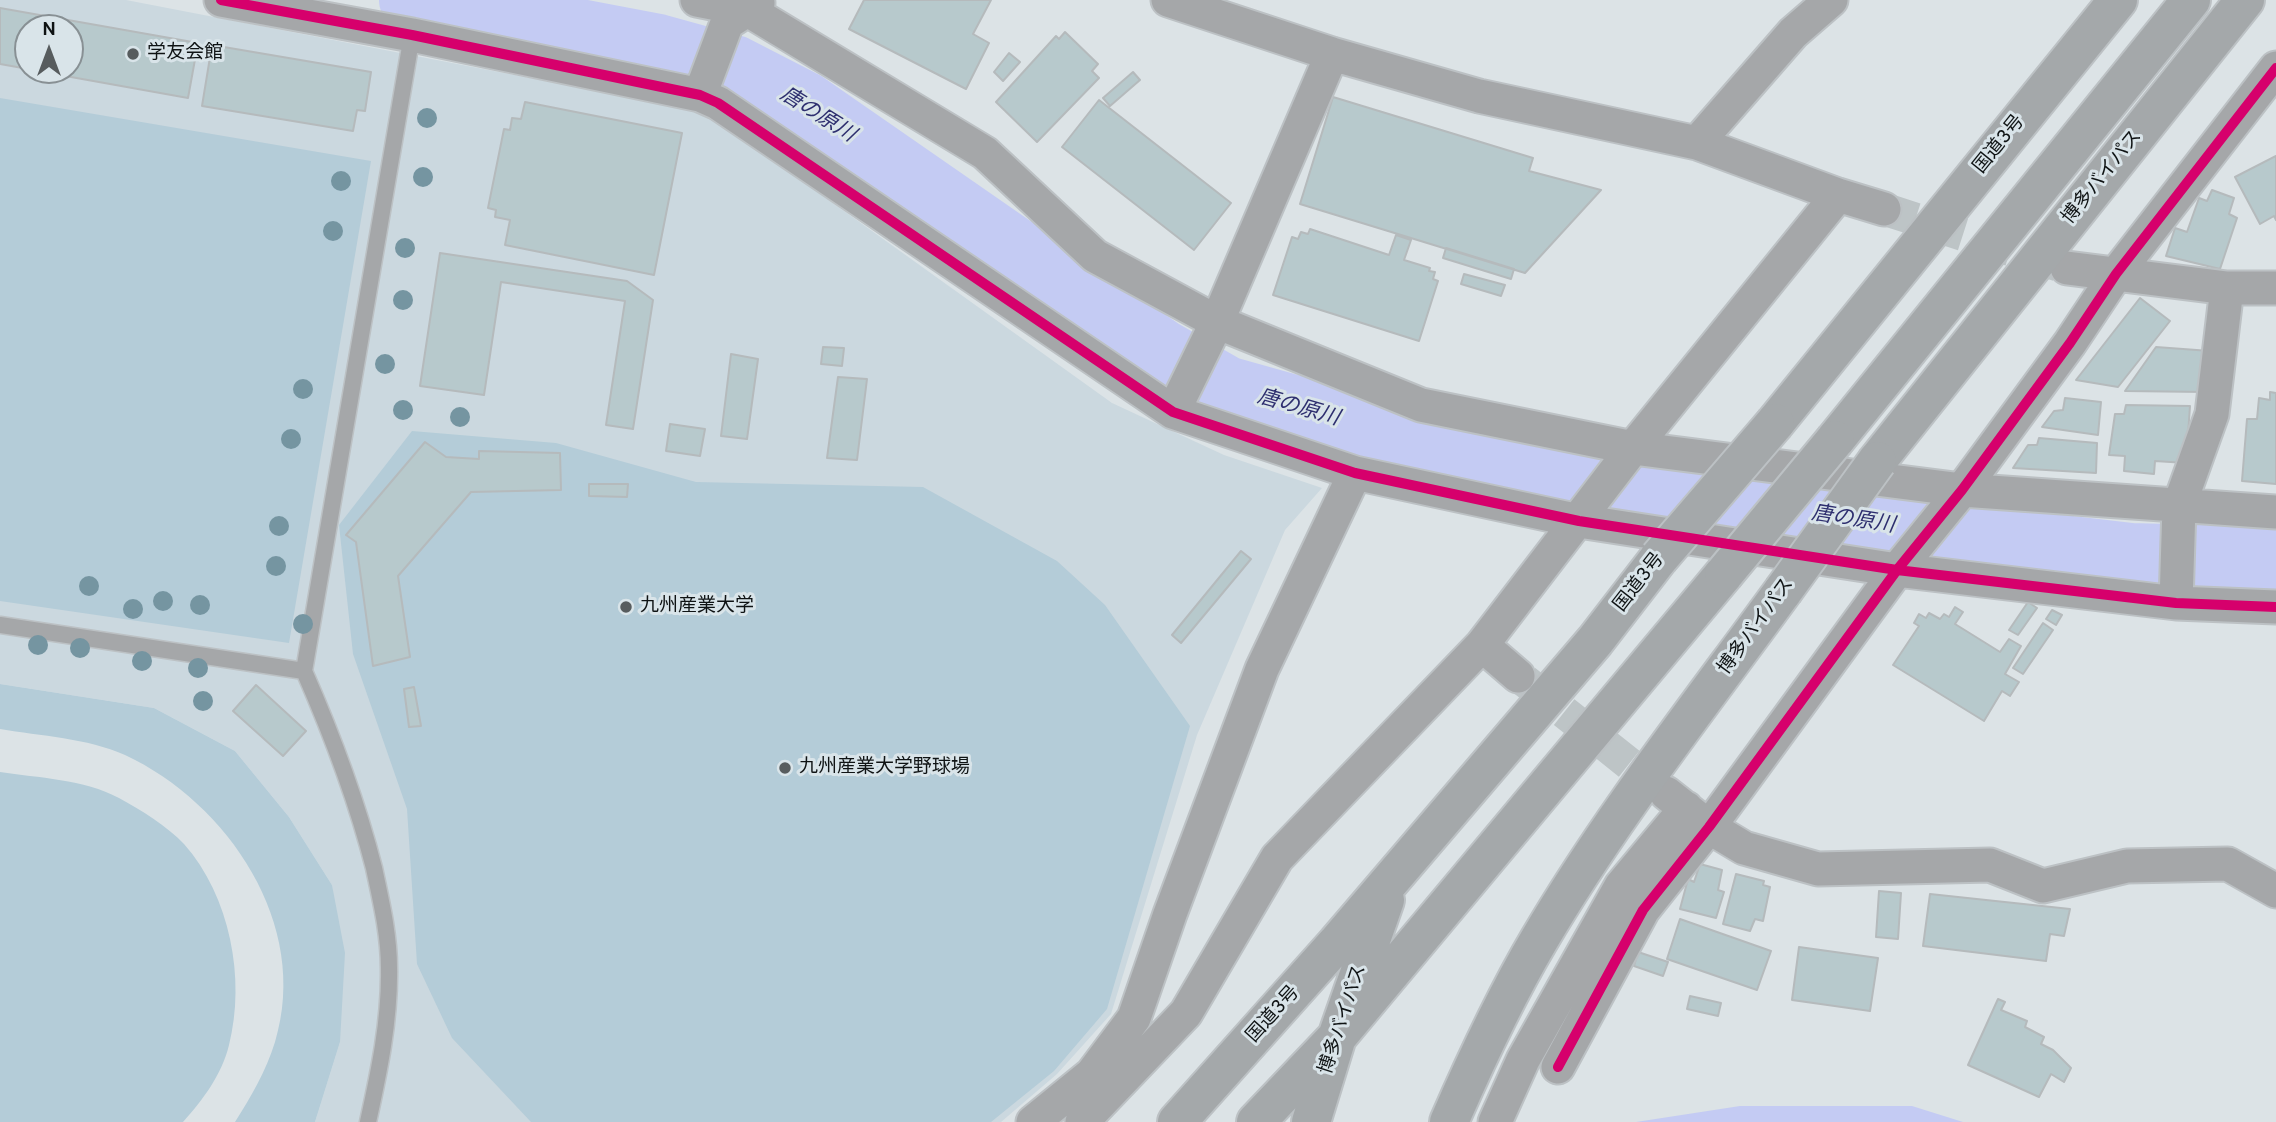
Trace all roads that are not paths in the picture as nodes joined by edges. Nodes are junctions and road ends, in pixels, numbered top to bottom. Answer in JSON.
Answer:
{"nodes":[{"id":1,"x":221,"y":0,"type":"edge"},
{"id":2,"x":697,"y":0,"type":"edge"},
{"id":3,"x":1168,"y":0,"type":"edge"},
{"id":4,"x":1831,"y":0,"type":"edge"},
{"id":5,"x":2118,"y":0,"type":"edge"},
{"id":6,"x":2191,"y":0,"type":"edge"},
{"id":7,"x":2245,"y":0,"type":"edge"},
{"id":8,"x":746,"y":11,"type":"edge"},
{"id":9,"x":412,"y":36,"type":"junction"},
{"id":10,"x":1332,"y":54,"type":"junction"},
{"id":11,"x":2276,"y":68,"type":"edge"},
{"id":12,"x":702,"y":88,"type":"junction"},
{"id":13,"x":1696,"y":143,"type":"junction"},
{"id":14,"x":1838,"y":195,"type":"junction"},
{"id":15,"x":1884,"y":209,"type":"tunnel mouth"},
{"id":16,"x":2067,"y":268,"type":"tunnel mouth"},
{"id":17,"x":2116,"y":274,"type":"junction"},
{"id":18,"x":2227,"y":288,"type":"junction"},
{"id":19,"x":2276,"y":288,"type":"edge"},
{"id":20,"x":1217,"y":322,"type":"junction"},
{"id":21,"x":1173,"y":412,"type":"junction"},
{"id":22,"x":1633,"y":448,"type":"junction"},
{"id":23,"x":1355,"y":473,"type":"junction"},
{"id":24,"x":1962,"y":490,"type":"junction"},
{"id":25,"x":2179,"y":506,"type":"junction"},
{"id":26,"x":2276,"y":512,"type":"edge"},
{"id":27,"x":1579,"y":521,"type":"junction"},
{"id":28,"x":1897,"y":570,"type":"junction"},
{"id":29,"x":2176,"y":603,"type":"junction"},
{"id":30,"x":2276,"y":607,"type":"edge"},
{"id":31,"x":0,"y":625,"type":"edge"},
{"id":32,"x":1482,"y":645,"type":"junction"},
{"id":33,"x":303,"y":671,"type":"junction"},
{"id":34,"x":1518,"y":676,"type":"tunnel mouth"},
{"id":35,"x":1687,"y":809,"type":"junction"},
{"id":36,"x":1392,"y":879,"type":"junction"},
{"id":37,"x":2276,"y":891,"type":"edge"},
{"id":38,"x":1337,"y":1037,"type":"junction"},
{"id":39,"x":1558,"y":1067,"type":"dead end"},
{"id":40,"x":368,"y":1122,"type":"edge"},
{"id":41,"x":1033,"y":1122,"type":"edge"},
{"id":42,"x":1082,"y":1122,"type":"edge"},
{"id":43,"x":1177,"y":1122,"type":"edge"},
{"id":44,"x":1256,"y":1122,"type":"edge"},
{"id":45,"x":1311,"y":1122,"type":"edge"},
{"id":46,"x":1449,"y":1122,"type":"edge"},
{"id":47,"x":1495,"y":1122,"type":"edge"}],
"edges":[{"from":1,"to":9,"type":"street"},
{"from":2,"to":8,"type":"street"},
{"from":3,"to":10,"type":"street"},
{"from":4,"to":13,"type":"street"},
{"from":5,"to":36,"type":"highway","name":"国道3号","bridge":true},
{"from":6,"to":38,"type":"highway","bridge":true},
{"from":7,"to":46,"type":"highway","name":"博多バイパス","bridge":true},
{"from":8,"to":12,"type":"street"},
{"from":8,"to":20,"type":"street"},
{"from":9,"to":12,"type":"street"},
{"from":9,"to":33,"type":"lane"},
{"from":10,"to":13,"type":"street"},
{"from":10,"to":20,"type":"street"},
{"from":11,"to":17,"type":"street"},
{"from":12,"to":21,"type":"street"},
{"from":13,"to":14,"type":"street"},
{"from":14,"to":15,"type":"street"},
{"from":14,"to":22,"type":"street"},
{"from":16,"to":17,"type":"street"},
{"from":17,"to":18,"type":"street"},
{"from":17,"to":24,"type":"street"},
{"from":18,"to":19,"type":"street"},
{"from":18,"to":25,"type":"street"},
{"from":20,"to":21,"type":"street"},
{"from":20,"to":22,"type":"street"},
{"from":21,"to":23,"type":"street"},
{"from":22,"to":24,"type":"street"},
{"from":22,"to":27,"type":"street"},
{"from":23,"to":27,"type":"street"},
{"from":23,"to":41,"type":"street"},
{"from":24,"to":25,"type":"street"},
{"from":24,"to":28,"type":"street"},
{"from":25,"to":26,"type":"street"},
{"from":25,"to":29,"type":"street"},
{"from":27,"to":28,"type":"street"},
{"from":27,"to":32,"type":"street"},
{"from":28,"to":29,"type":"street"},
{"from":28,"to":35,"type":"street"},
{"from":29,"to":30,"type":"street"},
{"from":31,"to":33,"type":"lane"},
{"from":32,"to":34,"type":"street"},
{"from":32,"to":42,"type":"street"},
{"from":33,"to":40,"type":"lane"},
{"from":35,"to":37,"type":"street"},
{"from":35,"to":39,"type":"street"},
{"from":35,"to":47,"type":"street"},
{"from":36,"to":38,"type":"highway","name":"博多バイパス"},
{"from":36,"to":43,"type":"highway","name":"国道3号"},
{"from":38,"to":44,"type":"highway"},
{"from":38,"to":45,"type":"highway","name":"博多バイパス"}]}
